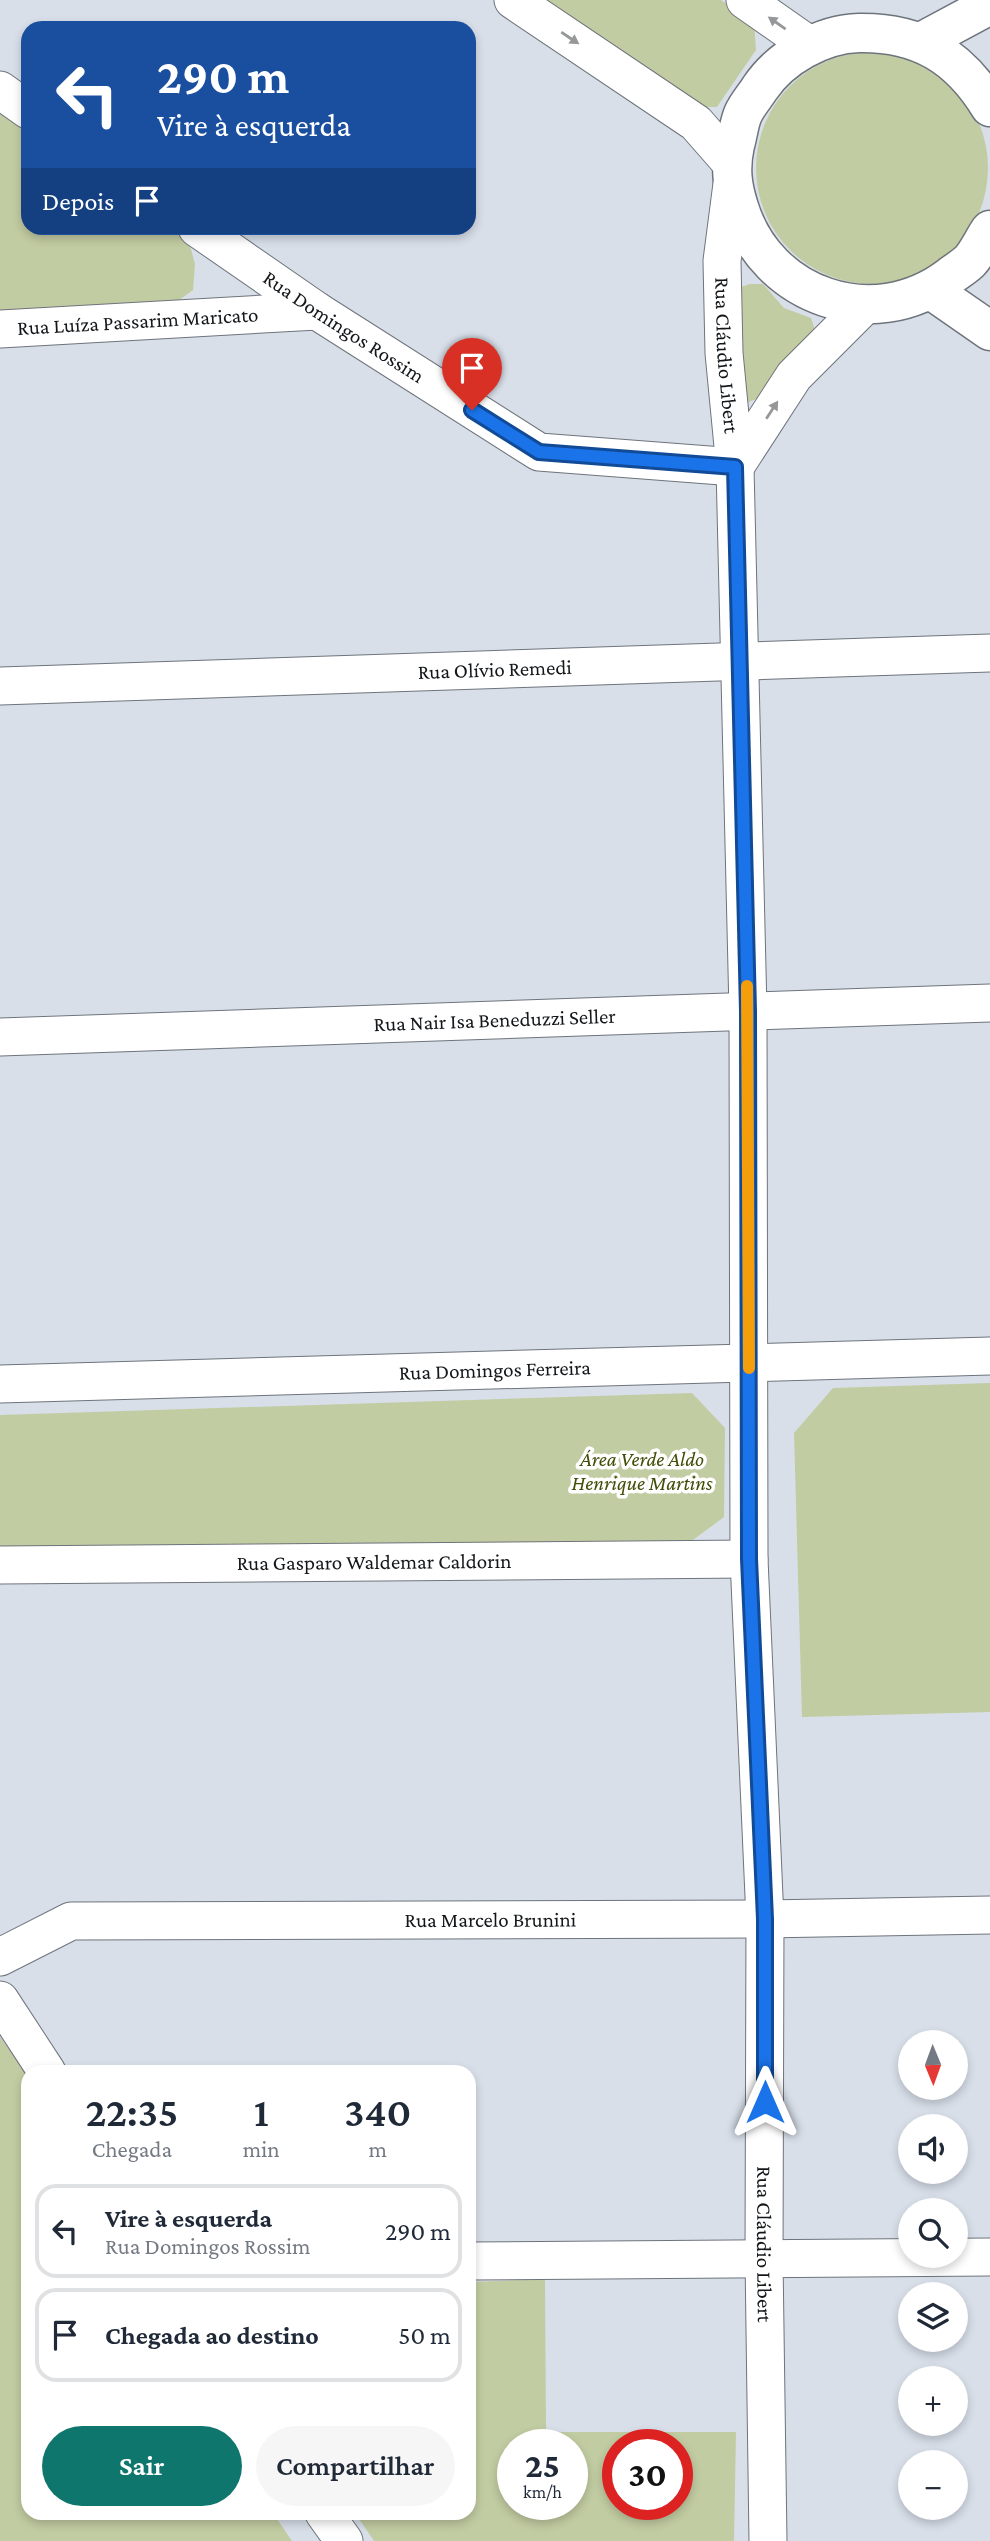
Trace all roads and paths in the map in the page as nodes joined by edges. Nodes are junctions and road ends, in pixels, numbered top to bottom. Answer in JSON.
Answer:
{"nodes":[{"id":1,"x":513,"y":0,"type":"edge"},
{"id":2,"x":745,"y":0,"type":"edge"},
{"id":3,"x":990,"y":5,"type":"edge"},
{"id":4,"x":921,"y":42,"type":"junction"},
{"id":5,"x":809,"y":46,"type":"junction"},
{"id":6,"x":0,"y":90,"type":"edge"},
{"id":7,"x":21,"y":105,"type":"edge"},
{"id":8,"x":990,"y":107,"type":"edge"},
{"id":9,"x":732,"y":174,"type":"junction"},
{"id":10,"x":990,"y":230,"type":"edge"},
{"id":11,"x":207,"y":235,"type":"edge"},
{"id":12,"x":931,"y":290,"type":"junction"},
{"id":13,"x":865,"y":305,"type":"junction"},
{"id":14,"x":317,"y":311,"type":"junction"},
{"id":15,"x":0,"y":329,"type":"edge"},
{"id":16,"x":990,"y":331,"type":"edge"},
{"id":17,"x":735,"y":467,"type":"junction"},
{"id":18,"x":990,"y":653,"type":"edge"},
{"id":19,"x":739,"y":660,"type":"junction"},
{"id":20,"x":0,"y":686,"type":"edge"},
{"id":21,"x":990,"y":1003,"type":"edge"},
{"id":22,"x":748,"y":1011,"type":"junction"},
{"id":23,"x":0,"y":1037,"type":"edge"},
{"id":24,"x":990,"y":1356,"type":"edge"},
{"id":25,"x":749,"y":1362,"type":"junction"},
{"id":26,"x":0,"y":1384,"type":"edge"},
{"id":27,"x":749,"y":1559,"type":"junction"},
{"id":28,"x":0,"y":1565,"type":"edge"},
{"id":29,"x":990,"y":1915,"type":"edge"},
{"id":30,"x":765,"y":1919,"type":"junction"},
{"id":31,"x":0,"y":1957,"type":"edge"},
{"id":32,"x":0,"y":2000,"type":"edge"},
{"id":33,"x":42,"y":2065,"type":"edge"},
{"id":34,"x":990,"y":2257,"type":"edge"},
{"id":35,"x":764,"y":2259,"type":"junction"},
{"id":36,"x":476,"y":2261,"type":"edge"},
{"id":37,"x":329,"y":2520,"type":"edge"},
{"id":38,"x":344,"y":2541,"type":"edge"},
{"id":39,"x":768,"y":2541,"type":"edge"}],
"edges":[{"from":1,"to":9,"type":"street","one_way":true},
{"from":5,"to":2,"type":"street","one_way":true},
{"from":3,"to":4,"type":"street"},
{"from":4,"to":5,"type":"street"},
{"from":4,"to":8,"type":"street"},
{"from":5,"to":9,"type":"street"},
{"from":6,"to":7,"type":"street"},
{"from":9,"to":13,"type":"street"},
{"from":9,"to":17,"type":"street","name":"Rua Cláudio Libert"},
{"from":10,"to":12,"type":"street"},
{"from":11,"to":14,"type":"street","name":"Rua Domingos Rossim"},
{"from":12,"to":13,"type":"street"},
{"from":12,"to":16,"type":"street"},
{"from":17,"to":13,"type":"street","one_way":true},
{"from":14,"to":15,"type":"street","name":"Rua Luíza Passarim Maricato"},
{"from":14,"to":17,"type":"street","name":"Rua Domingos Rossim"},
{"from":17,"to":19,"type":"street","name":"Rua Cláudio Libert"},
{"from":18,"to":19,"type":"street","name":"Rua Olívio Remedi"},
{"from":19,"to":20,"type":"street","name":"Rua Olívio Remedi"},
{"from":19,"to":22,"type":"street","name":"Rua Cláudio Libert"},
{"from":21,"to":22,"type":"street","name":"Rua Nair Isa Beneduzzi Seller"},
{"from":22,"to":23,"type":"street","name":"Rua Nair Isa Beneduzzi Seller"},
{"from":22,"to":25,"type":"street","name":"Rua Cláudio Libert"},
{"from":24,"to":25,"type":"street","name":"Rua Domingos Ferreira"},
{"from":25,"to":26,"type":"street","name":"Rua Domingos Ferreira"},
{"from":25,"to":27,"type":"street","name":"Rua Cláudio Libert"},
{"from":27,"to":28,"type":"street","name":"Rua Gasparo Waldemar Caldorin"},
{"from":27,"to":30,"type":"street","name":"Rua Cláudio Libert"},
{"from":29,"to":30,"type":"street","name":"Rua Marcelo Brunini"},
{"from":30,"to":31,"type":"street","name":"Rua Marcelo Brunini"},
{"from":30,"to":35,"type":"street","name":"Rua Cláudio Libert"},
{"from":32,"to":33,"type":"street"},
{"from":34,"to":35,"type":"street"},
{"from":35,"to":36,"type":"street"},
{"from":35,"to":39,"type":"street","name":"Rua Cláudio Libert"},
{"from":37,"to":38,"type":"street"}]}
